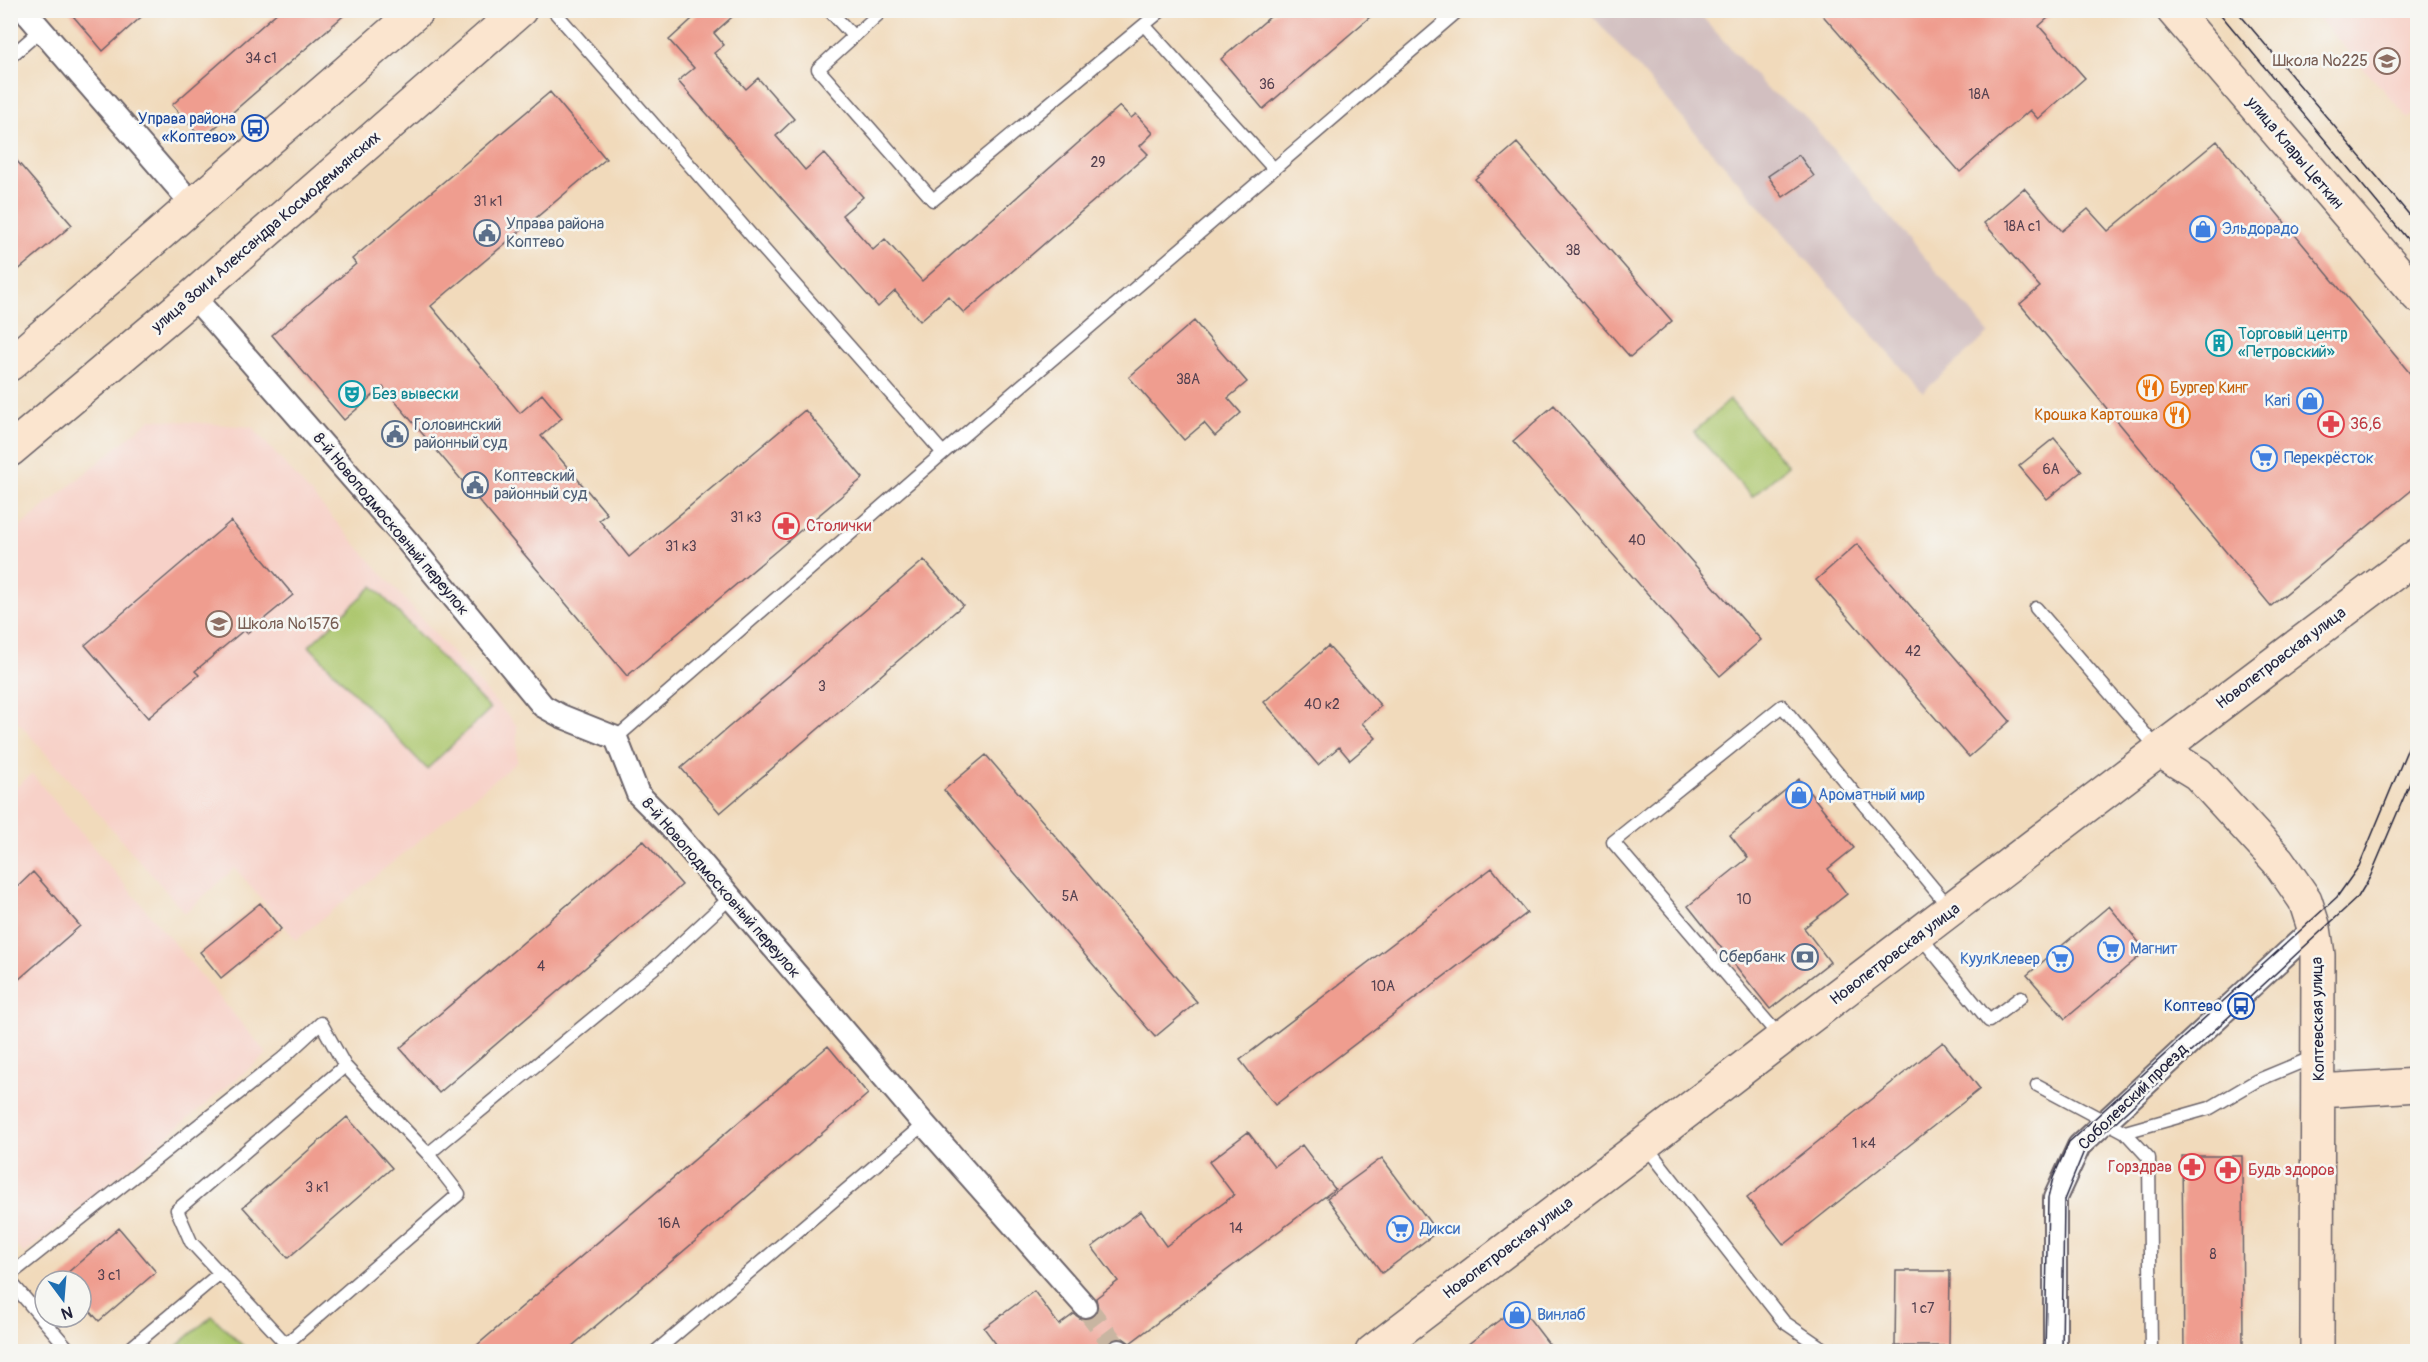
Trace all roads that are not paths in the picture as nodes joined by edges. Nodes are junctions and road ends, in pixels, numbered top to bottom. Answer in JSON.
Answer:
{"nodes":[{"id":1,"x":24,"y":10,"type":"edge"},
{"id":2,"x":418,"y":10,"type":"edge"},
{"id":3,"x":520,"y":10,"type":"edge"},
{"id":4,"x":553,"y":10,"type":"edge"},
{"id":5,"x":829,"y":10,"type":"edge"},
{"id":6,"x":883,"y":10,"type":"edge"},
{"id":7,"x":1162,"y":10,"type":"edge"},
{"id":8,"x":1459,"y":10,"type":"edge"},
{"id":9,"x":2173,"y":10,"type":"edge"},
{"id":10,"x":1144,"y":25,"type":"junction"},
{"id":11,"x":42,"y":30,"type":"junction"},
{"id":12,"x":853,"y":36,"type":"junction"},
{"id":13,"x":10,"y":57,"type":"edge"},
{"id":14,"x":1274,"y":169,"type":"junction"},
{"id":15,"x":194,"y":206,"type":"junction"},
{"id":16,"x":193,"y":296,"type":"junction"},
{"id":17,"x":2418,"y":296,"type":"edge"},
{"id":18,"x":10,"y":364,"type":"edge"},
{"id":19,"x":10,"y":450,"type":"edge"},
{"id":20,"x":943,"y":453,"type":"junction"},
{"id":21,"x":2418,"y":555,"type":"edge"},
{"id":22,"x":2036,"y":608,"type":"dead end"},
{"id":23,"x":616,"y":738,"type":"junction"},
{"id":24,"x":2159,"y":750,"type":"junction"},
{"id":25,"x":731,"y":897,"type":"junction"},
{"id":26,"x":1952,"y":910,"type":"junction"},
{"id":27,"x":2314,"y":928,"type":"junction"},
{"id":28,"x":1920,"y":936,"type":"junction"},
{"id":29,"x":2021,"y":997,"type":"dead end"},
{"id":30,"x":1782,"y":1040,"type":"junction"},
{"id":31,"x":2317,"y":1056,"type":"junction"},
{"id":32,"x":345,"y":1066,"type":"junction"},
{"id":33,"x":2037,"y":1085,"type":"dead end"},
{"id":34,"x":2418,"y":1085,"type":"edge"},
{"id":35,"x":2319,"y":1091,"type":"junction"},
{"id":36,"x":2104,"y":1121,"type":"junction"},
{"id":37,"x":924,"y":1124,"type":"junction"},
{"id":38,"x":2125,"y":1132,"type":"junction"},
{"id":39,"x":1644,"y":1144,"type":"junction"},
{"id":40,"x":429,"y":1154,"type":"junction"},
{"id":41,"x":220,"y":1273,"type":"junction"},
{"id":42,"x":10,"y":1275,"type":"edge"},
{"id":43,"x":10,"y":1281,"type":"edge"},
{"id":44,"x":1085,"y":1306,"type":"tunnel mouth"},
{"id":45,"x":284,"y":1348,"type":"edge"},
{"id":46,"x":71,"y":1352,"type":"edge"},
{"id":47,"x":126,"y":1352,"type":"edge"},
{"id":48,"x":655,"y":1352,"type":"edge"},
{"id":49,"x":1372,"y":1352,"type":"edge"},
{"id":50,"x":1828,"y":1352,"type":"edge"},
{"id":51,"x":2055,"y":1352,"type":"edge"},
{"id":52,"x":2151,"y":1352,"type":"edge"},
{"id":53,"x":2317,"y":1352,"type":"edge"}],
"edges":[{"from":1,"to":11,"type":"street"},
{"from":2,"to":15,"type":"street"},
{"from":3,"to":16,"type":"street","name":"улица Зои и Александра Космодемьянских"},
{"from":4,"to":20,"type":"lane"},
{"from":5,"to":12,"type":"lane"},
{"from":6,"to":12,"type":"lane"},
{"from":7,"to":10,"type":"lane"},
{"from":8,"to":14,"type":"lane"},
{"from":9,"to":17,"type":"street","name":"улица Клары Цеткин"},
{"from":10,"to":12,"type":"lane"},
{"from":10,"to":14,"type":"lane"},
{"from":11,"to":13,"type":"lane"},
{"from":11,"to":15,"type":"street"},
{"from":14,"to":20,"type":"lane"},
{"from":15,"to":18,"type":"street"},
{"from":16,"to":19,"type":"street","name":"улица Зои и Александра Космодемьянских"},
{"from":16,"to":23,"type":"street","name":"8-й Новоподмосковный переулок"},
{"from":20,"to":23,"type":"lane"},
{"from":21,"to":24,"type":"street","name":"Новопетровская улица"},
{"from":22,"to":24,"type":"lane"},
{"from":23,"to":25,"type":"street","name":"8-й Новоподмосковный переулок"},
{"from":24,"to":26,"type":"street","name":"Новопетровская улица"},
{"from":24,"to":27,"type":"street","name":"Коптевская улица"},
{"from":25,"to":37,"type":"street","name":"8-й Новоподмосковный переулок"},
{"from":25,"to":40,"type":"lane"},
{"from":26,"to":28,"type":"street","name":"Новопетровская улица"},
{"from":26,"to":30,"type":"lane"},
{"from":27,"to":31,"type":"street","name":"Коптевская улица"},
{"from":27,"to":36,"type":"street","name":"Соболевский проезд"},
{"from":28,"to":29,"type":"lane"},
{"from":28,"to":30,"type":"street","name":"Новопетровская улица"},
{"from":30,"to":39,"type":"street","name":"Новопетровская улица"},
{"from":31,"to":35,"type":"street","name":"Коптевская улица"},
{"from":31,"to":38,"type":"lane"},
{"from":32,"to":40,"type":"lane"},
{"from":32,"to":41,"type":"lane"},
{"from":32,"to":42,"type":"lane"},
{"from":33,"to":36,"type":"lane"},
{"from":34,"to":35,"type":"street"},
{"from":35,"to":53,"type":"street","name":"Коптевская улица"},
{"from":36,"to":38,"type":"lane"},
{"from":36,"to":51,"type":"street","name":"Соболевский проезд"},
{"from":37,"to":44,"type":"street","name":"8-й Новоподмосковный переулок"},
{"from":37,"to":48,"type":"lane"},
{"from":38,"to":52,"type":"lane"},
{"from":39,"to":49,"type":"street","name":"Новопетровская улица"},
{"from":39,"to":50,"type":"lane"},
{"from":40,"to":45,"type":"lane"},
{"from":41,"to":45,"type":"lane"},
{"from":41,"to":47,"type":"lane"},
{"from":43,"to":46,"type":"lane"}]}
